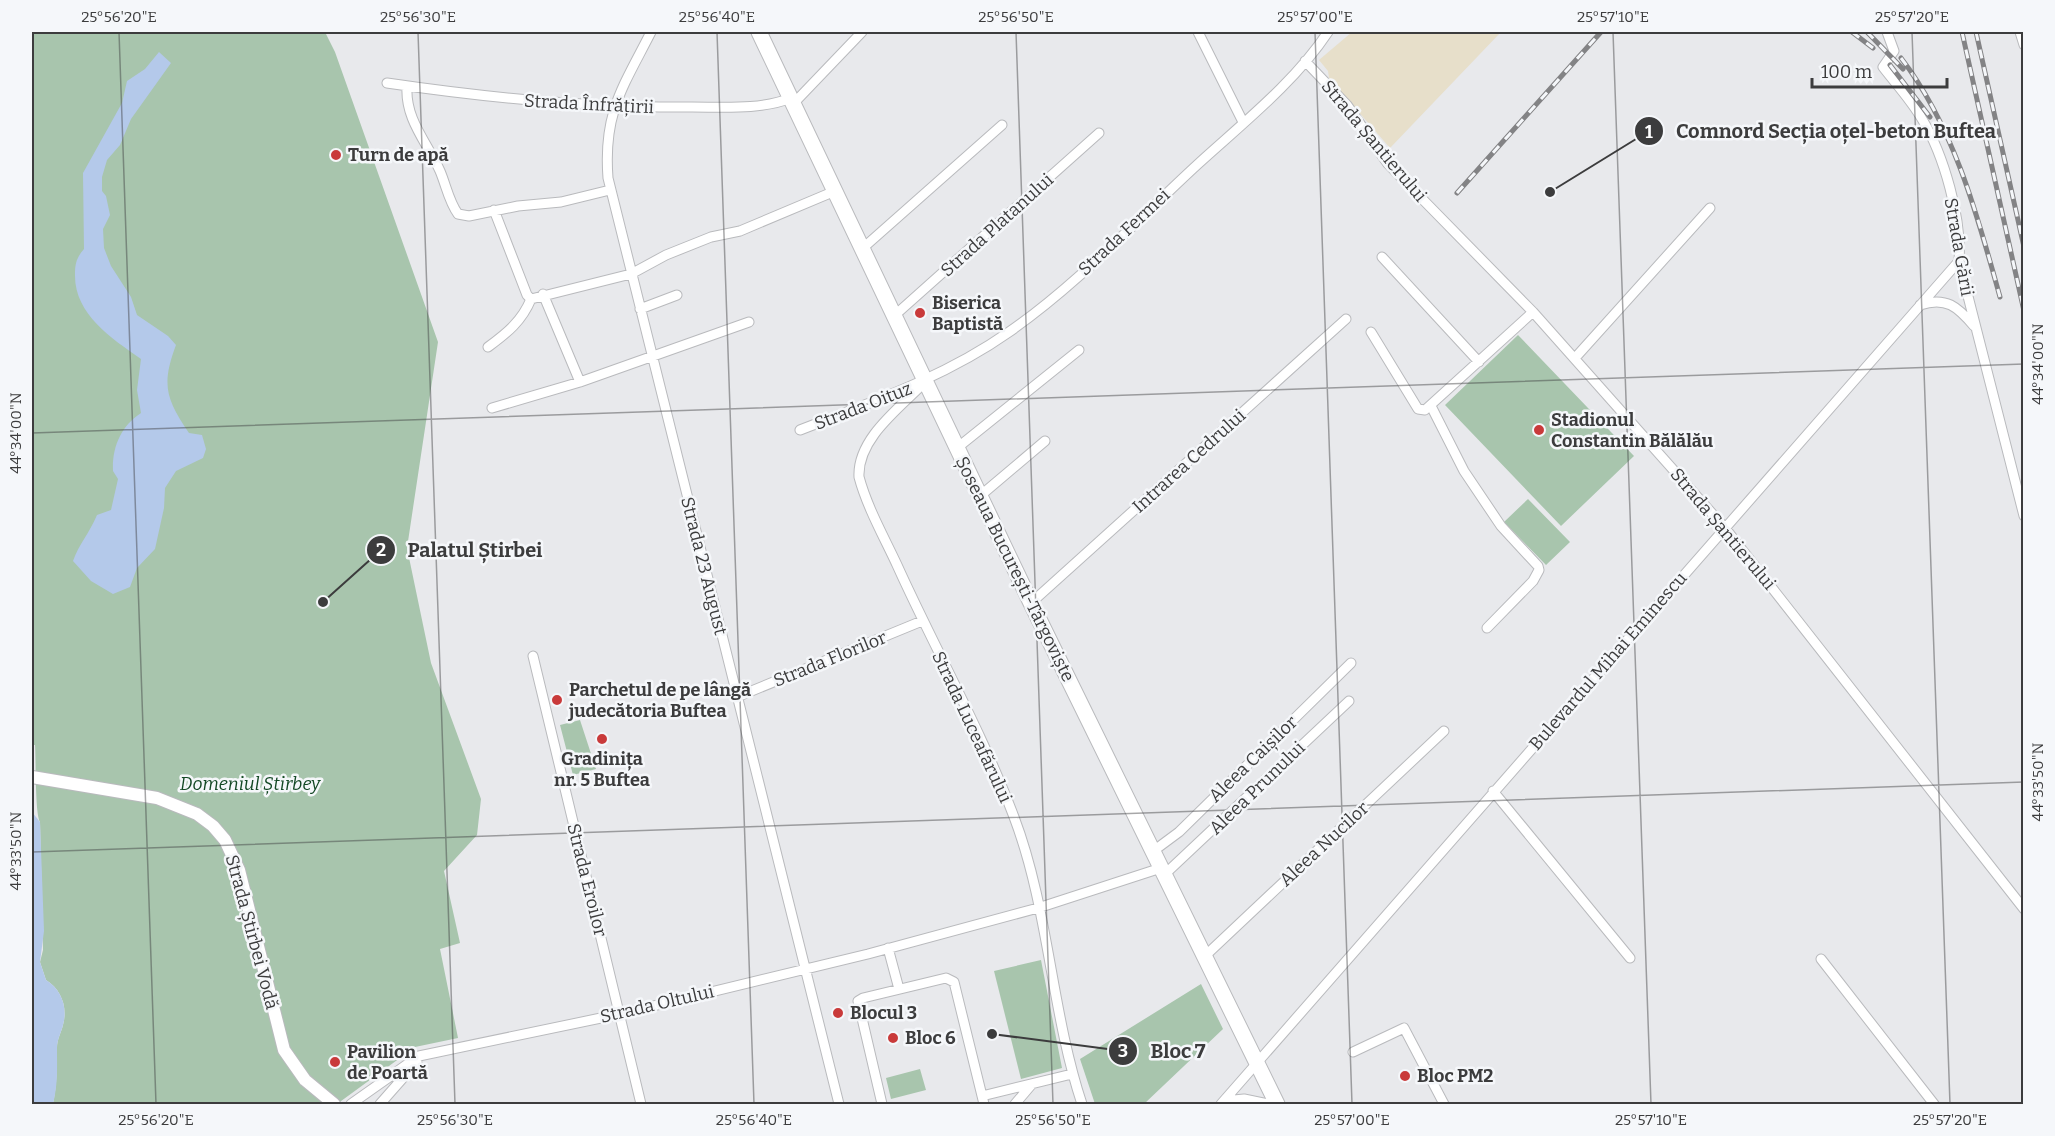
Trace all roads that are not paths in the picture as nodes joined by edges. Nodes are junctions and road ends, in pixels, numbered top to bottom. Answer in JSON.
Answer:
{"nodes":[{"id":1,"x":651,"y":32,"type":"edge"},
{"id":2,"x":759,"y":32,"type":"edge"},
{"id":3,"x":862,"y":32,"type":"edge"},
{"id":4,"x":1198,"y":32,"type":"edge"},
{"id":5,"x":1328,"y":32,"type":"edge"},
{"id":6,"x":1887,"y":32,"type":"edge"},
{"id":7,"x":2020,"y":32,"type":"edge"},
{"id":8,"x":2024,"y":45,"type":"edge"},
{"id":9,"x":1305,"y":61,"type":"junction"},
{"id":10,"x":387,"y":83,"type":"dead end"},
{"id":11,"x":406,"y":86,"type":"junction"},
{"id":12,"x":793,"y":100,"type":"junction"},
{"id":13,"x":613,"y":108,"type":"junction"},
{"id":14,"x":1243,"y":122,"type":"junction"},
{"id":15,"x":1002,"y":124,"type":"dead end"},
{"id":16,"x":1099,"y":133,"type":"dead end"},
{"id":17,"x":610,"y":190,"type":"junction"},
{"id":18,"x":835,"y":190,"type":"junction"},
{"id":19,"x":1710,"y":208,"type":"dead end"},
{"id":20,"x":494,"y":210,"type":"junction"},
{"id":21,"x":862,"y":248,"type":"junction"},
{"id":22,"x":1382,"y":257,"type":"dead end"},
{"id":23,"x":1959,"y":261,"type":"junction"},
{"id":24,"x":631,"y":274,"type":"junction"},
{"id":25,"x":543,"y":294,"type":"junction"},
{"id":26,"x":677,"y":295,"type":"dead end"},
{"id":27,"x":531,"y":299,"type":"junction"},
{"id":28,"x":1920,"y":305,"type":"junction"},
{"id":29,"x":640,"y":309,"type":"junction"},
{"id":30,"x":1533,"y":312,"type":"junction"},
{"id":31,"x":894,"y":316,"type":"junction"},
{"id":32,"x":1346,"y":319,"type":"dead end"},
{"id":33,"x":749,"y":322,"type":"dead end"},
{"id":34,"x":1976,"y":328,"type":"junction"},
{"id":35,"x":1371,"y":332,"type":"dead end"},
{"id":36,"x":488,"y":347,"type":"dead end"},
{"id":37,"x":1079,"y":350,"type":"dead end"},
{"id":38,"x":652,"y":358,"type":"junction"},
{"id":39,"x":1575,"y":358,"type":"junction"},
{"id":40,"x":1479,"y":362,"type":"junction"},
{"id":41,"x":926,"y":381,"type":"junction"},
{"id":42,"x":580,"y":382,"type":"junction"},
{"id":43,"x":1431,"y":406,"type":"junction"},
{"id":44,"x":492,"y":408,"type":"dead end"},
{"id":45,"x":800,"y":430,"type":"dead end"},
{"id":46,"x":1045,"y":441,"type":"dead end"},
{"id":47,"x":957,"y":448,"type":"junction"},
{"id":48,"x":980,"y":496,"type":"junction"},
{"id":49,"x":2024,"y":516,"type":"edge"},
{"id":50,"x":1725,"y":528,"type":"junction"},
{"id":51,"x":1031,"y":603,"type":"junction"},
{"id":52,"x":922,"y":621,"type":"junction"},
{"id":53,"x":1487,"y":628,"type":"dead end"},
{"id":54,"x":533,"y":656,"type":"dead end"},
{"id":55,"x":1351,"y":663,"type":"dead end"},
{"id":56,"x":737,"y":697,"type":"junction"},
{"id":57,"x":1349,"y":701,"type":"dead end"},
{"id":58,"x":1444,"y":731,"type":"dead end"},
{"id":59,"x":32,"y":777,"type":"edge"},
{"id":60,"x":1494,"y":791,"type":"junction"},
{"id":61,"x":1152,"y":852,"type":"junction"},
{"id":62,"x":1162,"y":871,"type":"junction"},
{"id":63,"x":1038,"y":908,"type":"junction"},
{"id":64,"x":2024,"y":909,"type":"edge"},
{"id":65,"x":888,"y":948,"type":"junction"},
{"id":66,"x":1205,"y":956,"type":"junction"},
{"id":67,"x":1630,"y":958,"type":"dead end"},
{"id":68,"x":1821,"y":959,"type":"dead end"},
{"id":69,"x":805,"y":969,"type":"junction"},
{"id":70,"x":899,"y":989,"type":"junction"},
{"id":71,"x":620,"y":1014,"type":"junction"},
{"id":72,"x":1353,"y":1052,"type":"dead end"},
{"id":73,"x":426,"y":1055,"type":"junction"},
{"id":74,"x":1256,"y":1061,"type":"junction"},
{"id":75,"x":1072,"y":1074,"type":"junction"},
{"id":76,"x":1032,"y":1084,"type":"junction"},
{"id":77,"x":983,"y":1100,"type":"edge"},
{"id":78,"x":1222,"y":1103,"type":"edge"},
{"id":79,"x":334,"y":1104,"type":"edge"},
{"id":80,"x":351,"y":1104,"type":"edge"},
{"id":81,"x":380,"y":1104,"type":"edge"},
{"id":82,"x":641,"y":1104,"type":"edge"},
{"id":83,"x":839,"y":1104,"type":"edge"},
{"id":84,"x":882,"y":1104,"type":"edge"},
{"id":85,"x":1015,"y":1104,"type":"edge"},
{"id":86,"x":1082,"y":1104,"type":"edge"},
{"id":87,"x":1268,"y":1104,"type":"edge"},
{"id":88,"x":1277,"y":1104,"type":"edge"},
{"id":89,"x":1444,"y":1104,"type":"edge"},
{"id":90,"x":1934,"y":1104,"type":"edge"}],
"edges":[{"from":1,"to":13,"type":"street","name":"Strada 23 August"},
{"from":2,"to":12,"type":"main road","name":"Șoseaua București-Târgoviște"},
{"from":3,"to":12,"type":"street"},
{"from":4,"to":14,"type":"street"},
{"from":5,"to":9,"type":"street","name":"Strada Fermei"},
{"from":6,"to":23,"type":"street","name":"Strada Gării"},
{"from":7,"to":8,"type":"street"},
{"from":9,"to":14,"type":"street","name":"Strada Fermei"},
{"from":9,"to":30,"type":"street","name":"Strada Șantierului"},
{"from":10,"to":11,"type":"street","name":"Strada Înfrățirii"},
{"from":11,"to":13,"type":"street","name":"Strada Înfrățirii"},
{"from":11,"to":20,"type":"street"},
{"from":12,"to":13,"type":"street","name":"Strada Înfrățirii"},
{"from":12,"to":18,"type":"main road","name":"Șoseaua București-Târgoviște"},
{"from":13,"to":17,"type":"street","name":"Strada 23 August"},
{"from":14,"to":41,"type":"street","name":"Strada Fermei"},
{"from":15,"to":21,"type":"street"},
{"from":16,"to":31,"type":"street","name":"Strada Platanului"},
{"from":17,"to":20,"type":"street"},
{"from":17,"to":24,"type":"street","name":"Strada 23 August"},
{"from":18,"to":21,"type":"main road","name":"Șoseaua București-Târgoviște"},
{"from":18,"to":24,"type":"street"},
{"from":19,"to":39,"type":"street"},
{"from":20,"to":27,"type":"street"},
{"from":21,"to":31,"type":"main road","name":"Șoseaua București-Târgoviște"},
{"from":22,"to":40,"type":"street"},
{"from":23,"to":28,"type":"street","name":"Bulevardul Mihai Eminescu"},
{"from":23,"to":34,"type":"street","name":"Strada Gării"},
{"from":24,"to":25,"type":"street"},
{"from":24,"to":29,"type":"street","name":"Strada 23 August"},
{"from":25,"to":27,"type":"street"},
{"from":25,"to":42,"type":"street"},
{"from":26,"to":29,"type":"street"},
{"from":27,"to":36,"type":"street"},
{"from":28,"to":34,"type":"street"},
{"from":28,"to":50,"type":"street","name":"Bulevardul Mihai Eminescu"},
{"from":29,"to":38,"type":"street","name":"Strada 23 August"},
{"from":30,"to":39,"type":"street","name":"Strada Șantierului"},
{"from":30,"to":40,"type":"street"},
{"from":31,"to":41,"type":"main road","name":"Șoseaua București-Târgoviște"},
{"from":32,"to":51,"type":"street","name":"Intrarea Cedrului"},
{"from":33,"to":38,"type":"street"},
{"from":34,"to":49,"type":"street","name":"Strada Gării"},
{"from":35,"to":43,"type":"street"},
{"from":37,"to":47,"type":"street"},
{"from":38,"to":42,"type":"street"},
{"from":38,"to":56,"type":"street","name":"Strada 23 August"},
{"from":39,"to":50,"type":"street","name":"Strada Șantierului"},
{"from":40,"to":43,"type":"street"},
{"from":41,"to":45,"type":"street","name":"Strada Oituz"},
{"from":41,"to":47,"type":"main road","name":"Șoseaua București-Târgoviște"},
{"from":41,"to":52,"type":"street","name":"Strada Luceafărului"},
{"from":42,"to":44,"type":"street"},
{"from":43,"to":53,"type":"street"},
{"from":46,"to":48,"type":"street"},
{"from":47,"to":48,"type":"main road","name":"Șoseaua București-Târgoviște"},
{"from":48,"to":51,"type":"main road","name":"Șoseaua București-Târgoviște"},
{"from":50,"to":60,"type":"street","name":"Bulevardul Mihai Eminescu"},
{"from":50,"to":64,"type":"street","name":"Strada Șantierului"},
{"from":51,"to":61,"type":"main road","name":"Șoseaua București-Târgoviște"},
{"from":52,"to":56,"type":"street","name":"Strada Florilor"},
{"from":52,"to":63,"type":"street","name":"Strada Luceafărului"},
{"from":54,"to":71,"type":"street","name":"Strada Eroilor"},
{"from":55,"to":61,"type":"street","name":"Aleea Caișilor"},
{"from":56,"to":69,"type":"street","name":"Strada 23 August"},
{"from":57,"to":62,"type":"street","name":"Aleea Prunului"},
{"from":58,"to":66,"type":"street","name":"Aleea Nucilor"},
{"from":59,"to":79,"type":"street","name":"Strada Știrbei Vodă"},
{"from":60,"to":67,"type":"street"},
{"from":60,"to":74,"type":"street","name":"Bulevardul Mihai Eminescu"},
{"from":61,"to":62,"type":"main road","name":"Șoseaua București-Târgoviște"},
{"from":62,"to":63,"type":"street","name":"Strada Oltului"},
{"from":62,"to":66,"type":"main road","name":"Șoseaua București-Târgoviște"},
{"from":63,"to":65,"type":"street","name":"Strada Oltului"},
{"from":63,"to":75,"type":"street","name":"Strada Luceafărului"},
{"from":65,"to":69,"type":"street","name":"Strada Oltului"},
{"from":65,"to":70,"type":"street"},
{"from":66,"to":74,"type":"main road","name":"Șoseaua București-Târgoviște"},
{"from":68,"to":90,"type":"street"},
{"from":69,"to":71,"type":"street","name":"Strada Oltului"},
{"from":69,"to":83,"type":"street","name":"Strada 23 August"},
{"from":70,"to":77,"type":"street"},
{"from":70,"to":84,"type":"street"},
{"from":71,"to":73,"type":"street","name":"Strada Oltului"},
{"from":71,"to":82,"type":"street","name":"Strada Eroilor"},
{"from":72,"to":89,"type":"street"},
{"from":73,"to":80,"type":"street","name":"Strada Oltului"},
{"from":73,"to":81,"type":"street"},
{"from":74,"to":78,"type":"street","name":"Bulevardul Mihai Eminescu"},
{"from":74,"to":88,"type":"main road","name":"Șoseaua București-Târgoviște"},
{"from":75,"to":76,"type":"street"},
{"from":75,"to":86,"type":"street","name":"Strada Luceafărului"},
{"from":76,"to":77,"type":"street"},
{"from":76,"to":85,"type":"street"},
{"from":78,"to":87,"type":"street"}]}
